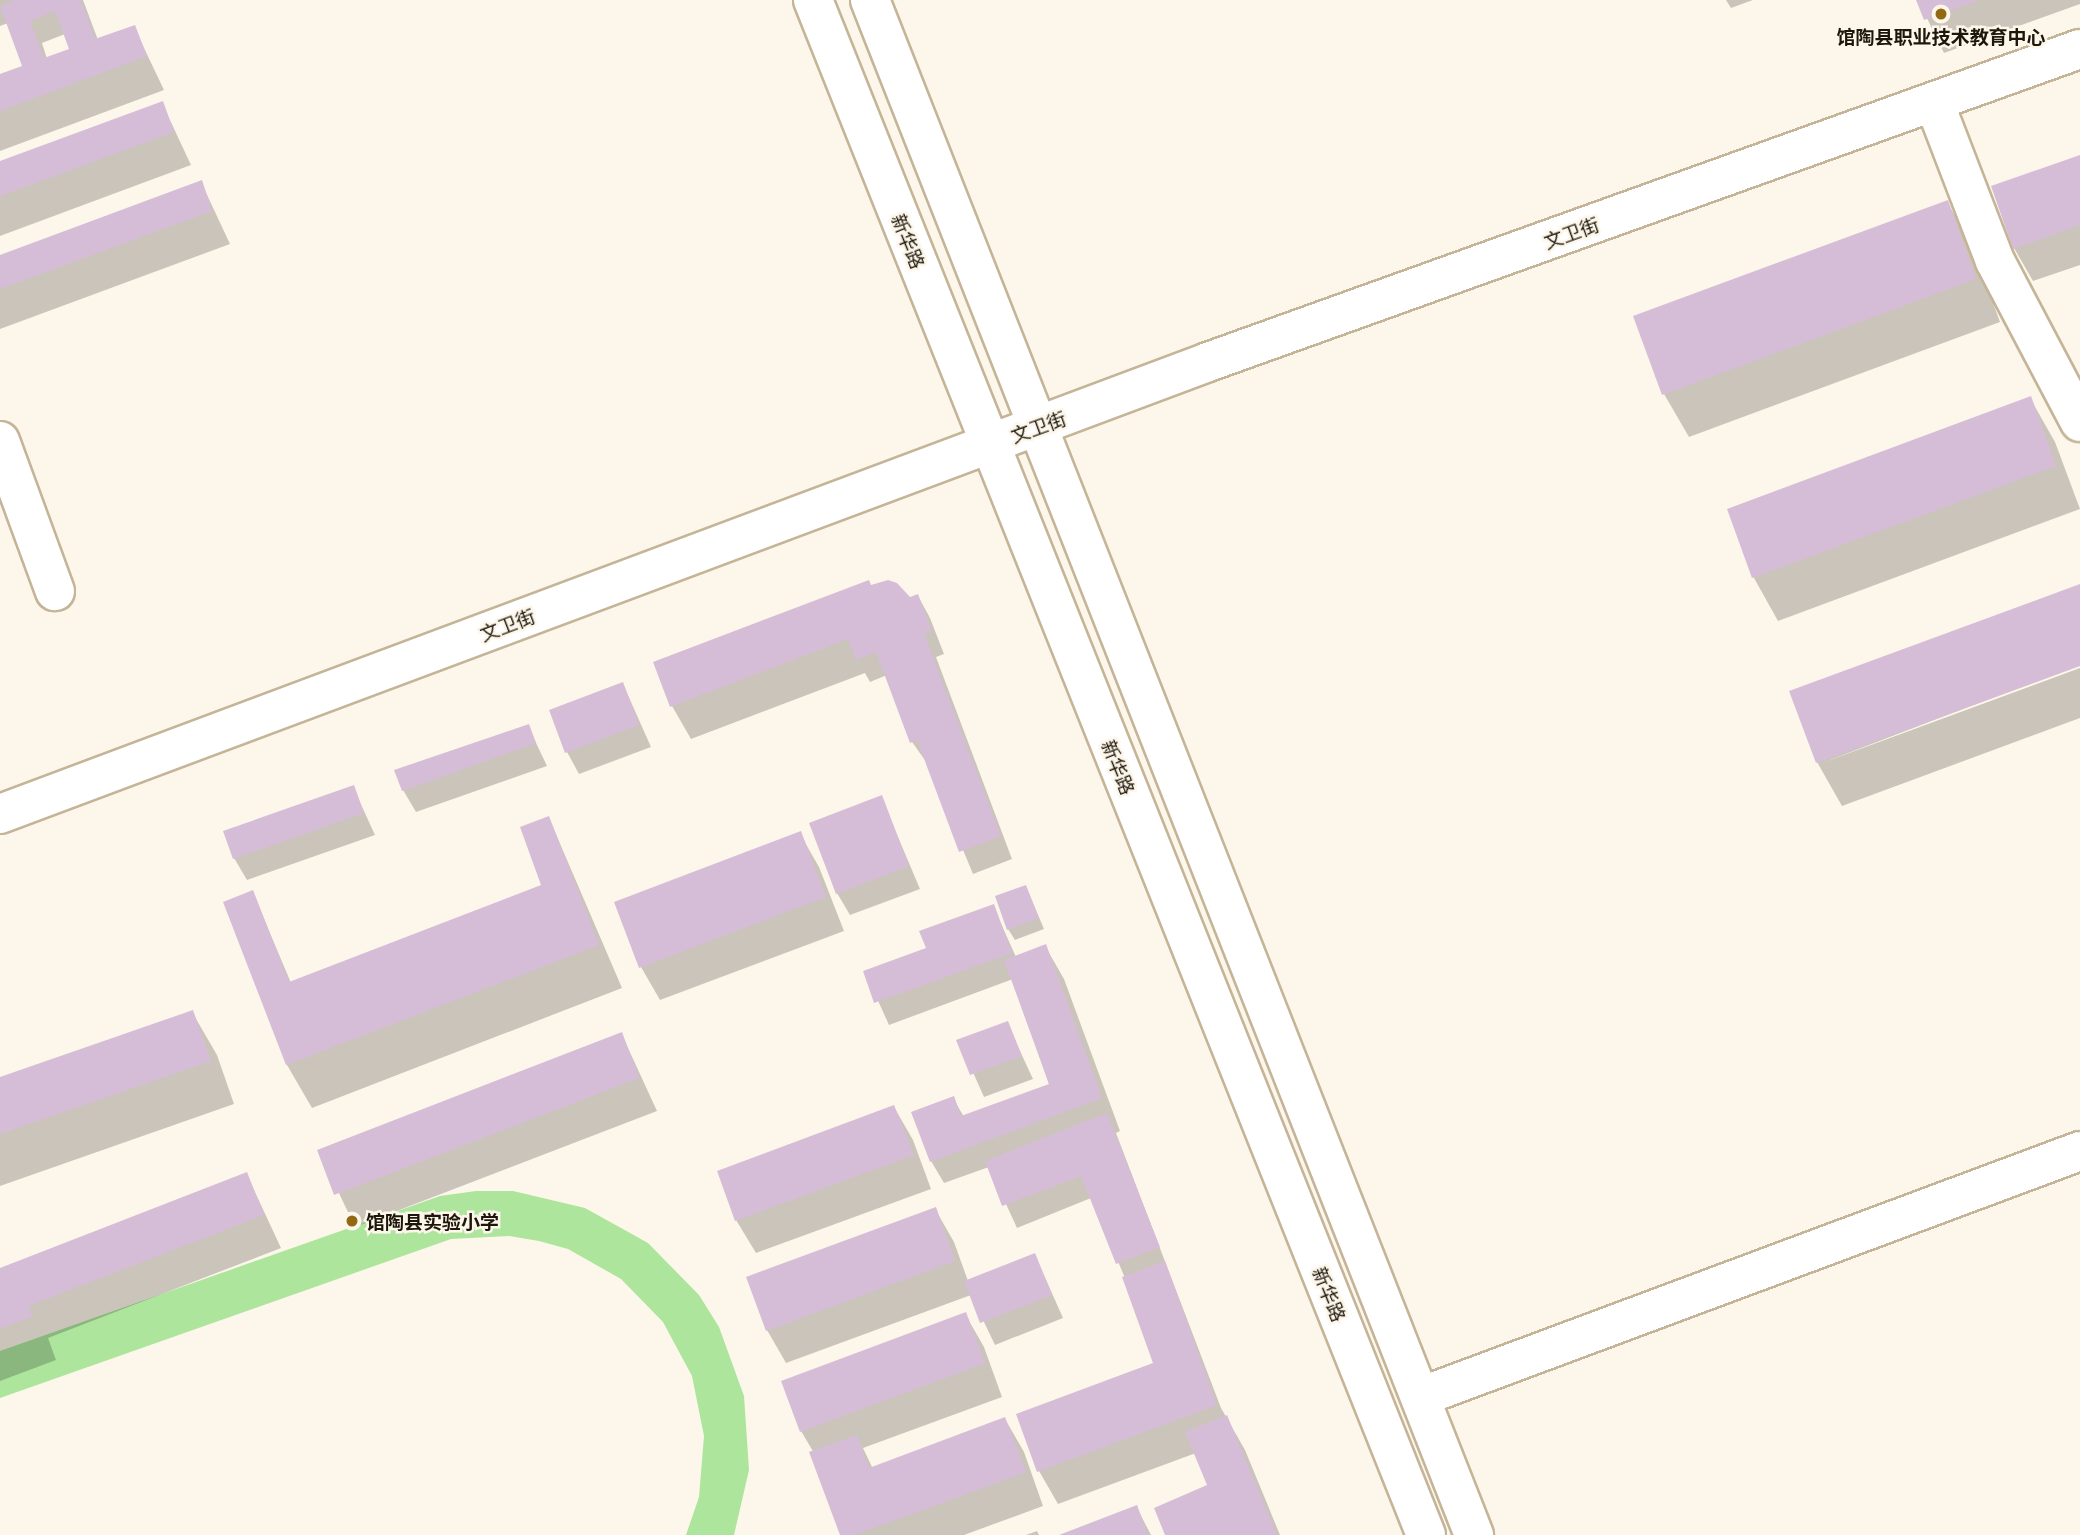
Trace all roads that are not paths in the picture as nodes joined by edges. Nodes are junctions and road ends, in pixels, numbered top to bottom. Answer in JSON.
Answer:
{"nodes":[{"id":1,"x":813,"y":0,"type":"edge"},
{"id":2,"x":870,"y":0,"type":"edge"},
{"id":3,"x":2080,"y":49,"type":"edge"},
{"id":4,"x":1934,"y":102,"type":"junction"},
{"id":5,"x":2080,"y":422,"type":"edge"},
{"id":6,"x":1040,"y":425,"type":"junction"},
{"id":7,"x":0,"y":442,"type":"edge"},
{"id":8,"x":990,"y":443,"type":"junction"},
{"id":9,"x":55,"y":591,"type":"dead end"},
{"id":10,"x":0,"y":814,"type":"edge"},
{"id":11,"x":2080,"y":1151,"type":"edge"},
{"id":12,"x":1420,"y":1397,"type":"junction"},
{"id":13,"x":1426,"y":1535,"type":"edge"},
{"id":14,"x":1474,"y":1535,"type":"edge"}],
"edges":[{"from":1,"to":8,"type":"main road","name":"新华路"},
{"from":2,"to":6,"type":"main road"},
{"from":3,"to":4,"type":"main road","name":"文卫街"},
{"from":4,"to":5,"type":"main road"},
{"from":4,"to":6,"type":"main road","name":"文卫街"},
{"from":6,"to":8,"type":"main road","name":"文卫街"},
{"from":6,"to":12,"type":"main road"},
{"from":7,"to":9,"type":"main road"},
{"from":8,"to":10,"type":"main road","name":"文卫街"},
{"from":8,"to":13,"type":"main road","name":"新华路"},
{"from":11,"to":12,"type":"main road"},
{"from":12,"to":14,"type":"main road"}]}
